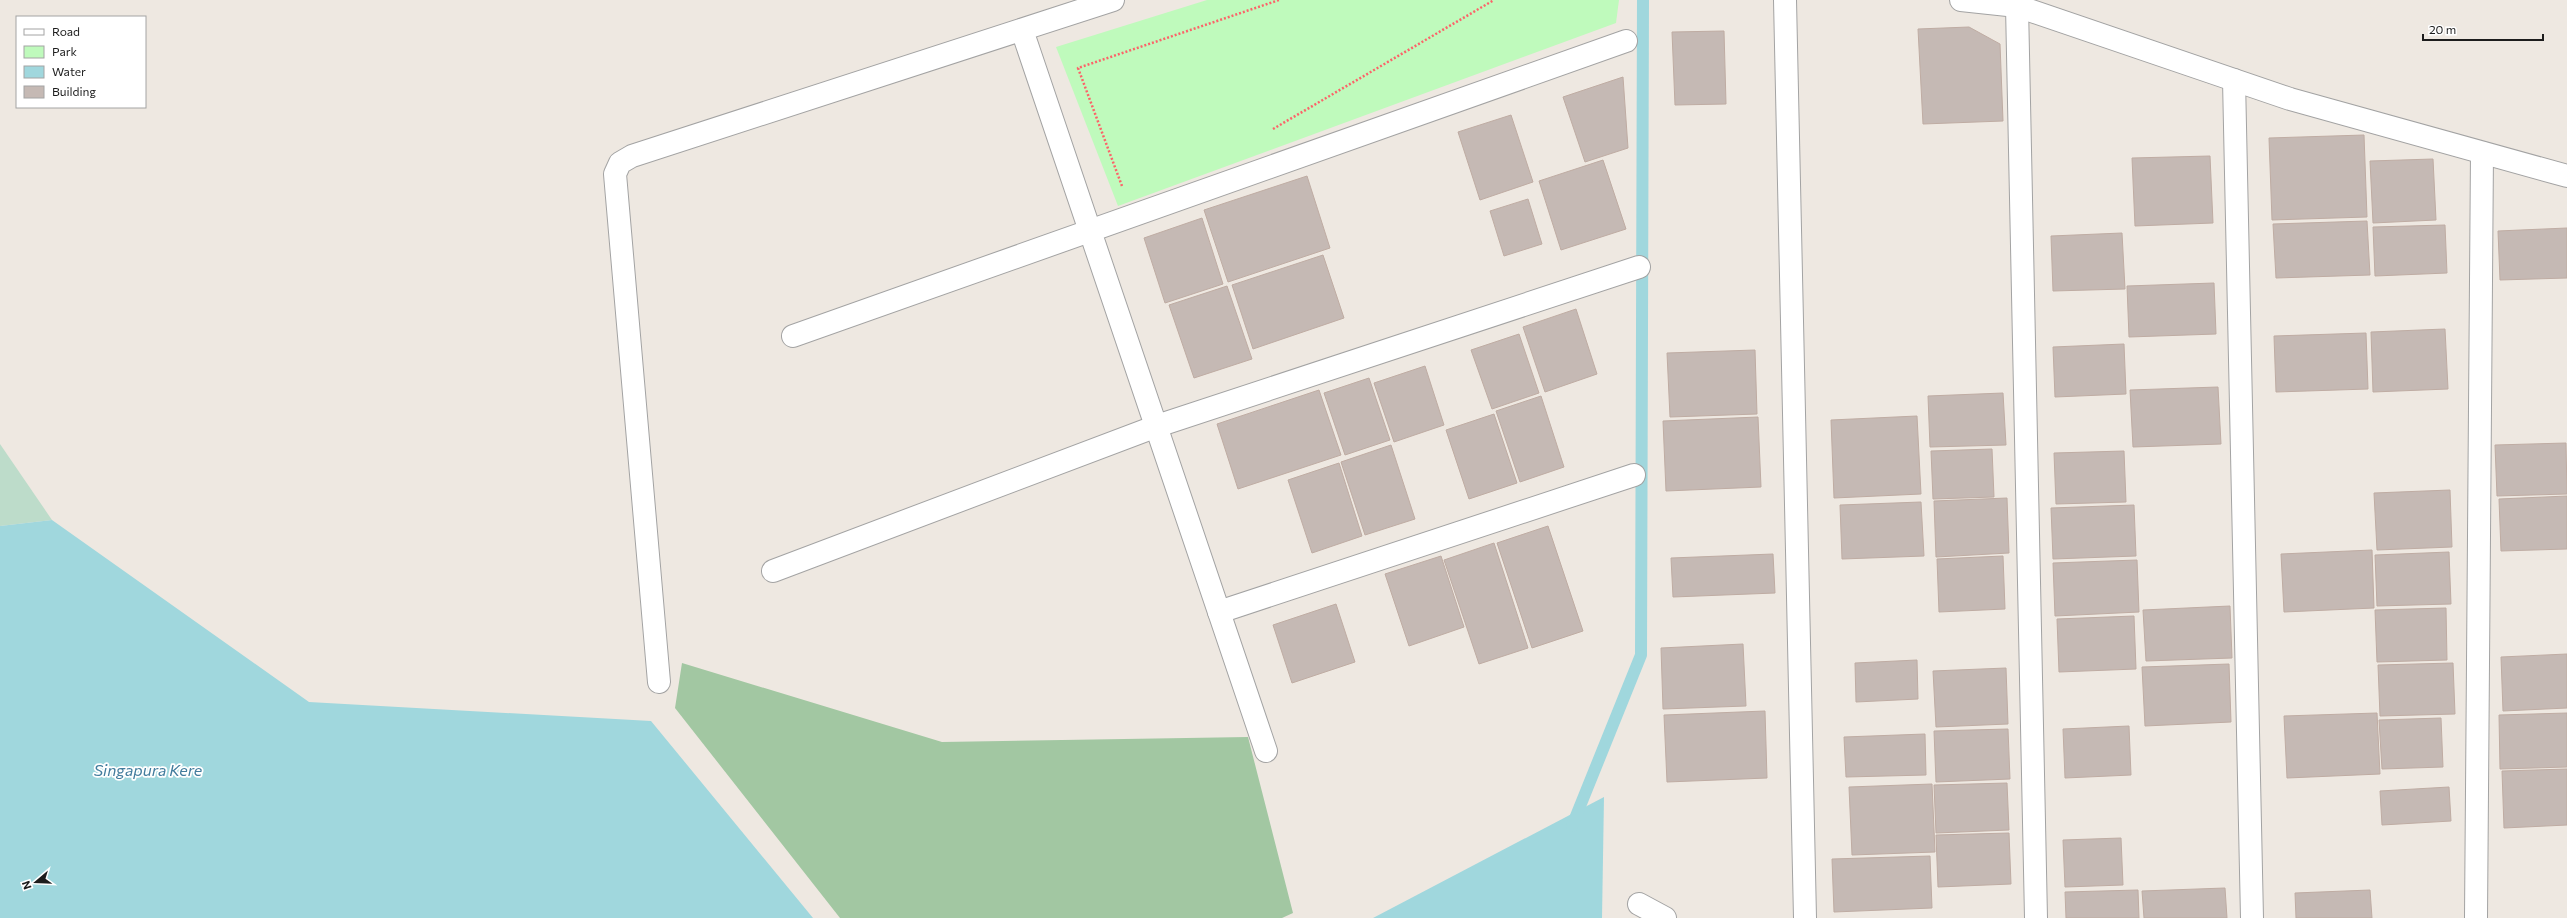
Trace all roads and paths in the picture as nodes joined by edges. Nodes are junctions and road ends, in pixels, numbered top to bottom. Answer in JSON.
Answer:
{"nodes":[{"id":1,"x":1113,"y":0,"type":"edge"},
{"id":2,"x":1279,"y":0,"type":"edge"},
{"id":3,"x":1494,"y":0,"type":"edge"},
{"id":4,"x":1785,"y":0,"type":"edge"},
{"id":5,"x":1961,"y":0,"type":"edge"},
{"id":6,"x":2014,"y":3,"type":"edge"},
{"id":7,"x":1022,"y":30,"type":"junction"},
{"id":8,"x":1626,"y":41,"type":"dead end"},
{"id":9,"x":2234,"y":80,"type":"junction"},
{"id":10,"x":1268,"y":132,"type":"dead end"},
{"id":11,"x":2482,"y":153,"type":"junction"},
{"id":12,"x":2567,"y":176,"type":"edge"},
{"id":13,"x":1124,"y":191,"type":"dead end"},
{"id":14,"x":1090,"y":230,"type":"junction"},
{"id":15,"x":1639,"y":267,"type":"dead end"},
{"id":16,"x":793,"y":336,"type":"dead end"},
{"id":17,"x":1157,"y":426,"type":"junction"},
{"id":18,"x":1634,"y":475,"type":"dead end"},
{"id":19,"x":773,"y":570,"type":"dead end"},
{"id":20,"x":1219,"y":612,"type":"junction"},
{"id":21,"x":659,"y":682,"type":"dead end"},
{"id":22,"x":1266,"y":751,"type":"dead end"},
{"id":23,"x":1639,"y":904,"type":"dead end"},
{"id":24,"x":1665,"y":918,"type":"edge"},
{"id":25,"x":1805,"y":918,"type":"edge"},
{"id":26,"x":2036,"y":918,"type":"edge"},
{"id":27,"x":2252,"y":918,"type":"edge"},
{"id":28,"x":2476,"y":918,"type":"edge"}],
"edges":[{"from":1,"to":7,"type":"street"},
{"from":2,"to":13,"type":"path"},
{"from":3,"to":10,"type":"path"},
{"from":4,"to":25,"type":"street"},
{"from":5,"to":6,"type":"street"},
{"from":6,"to":9,"type":"street"},
{"from":6,"to":26,"type":"street"},
{"from":7,"to":14,"type":"street"},
{"from":7,"to":21,"type":"street"},
{"from":8,"to":14,"type":"street"},
{"from":9,"to":11,"type":"street"},
{"from":9,"to":27,"type":"street"},
{"from":11,"to":12,"type":"street"},
{"from":11,"to":28,"type":"street"},
{"from":14,"to":16,"type":"street"},
{"from":14,"to":17,"type":"street"},
{"from":15,"to":17,"type":"street"},
{"from":17,"to":19,"type":"street"},
{"from":17,"to":20,"type":"street"},
{"from":18,"to":20,"type":"street"},
{"from":20,"to":22,"type":"street"},
{"from":23,"to":24,"type":"street"}]}
